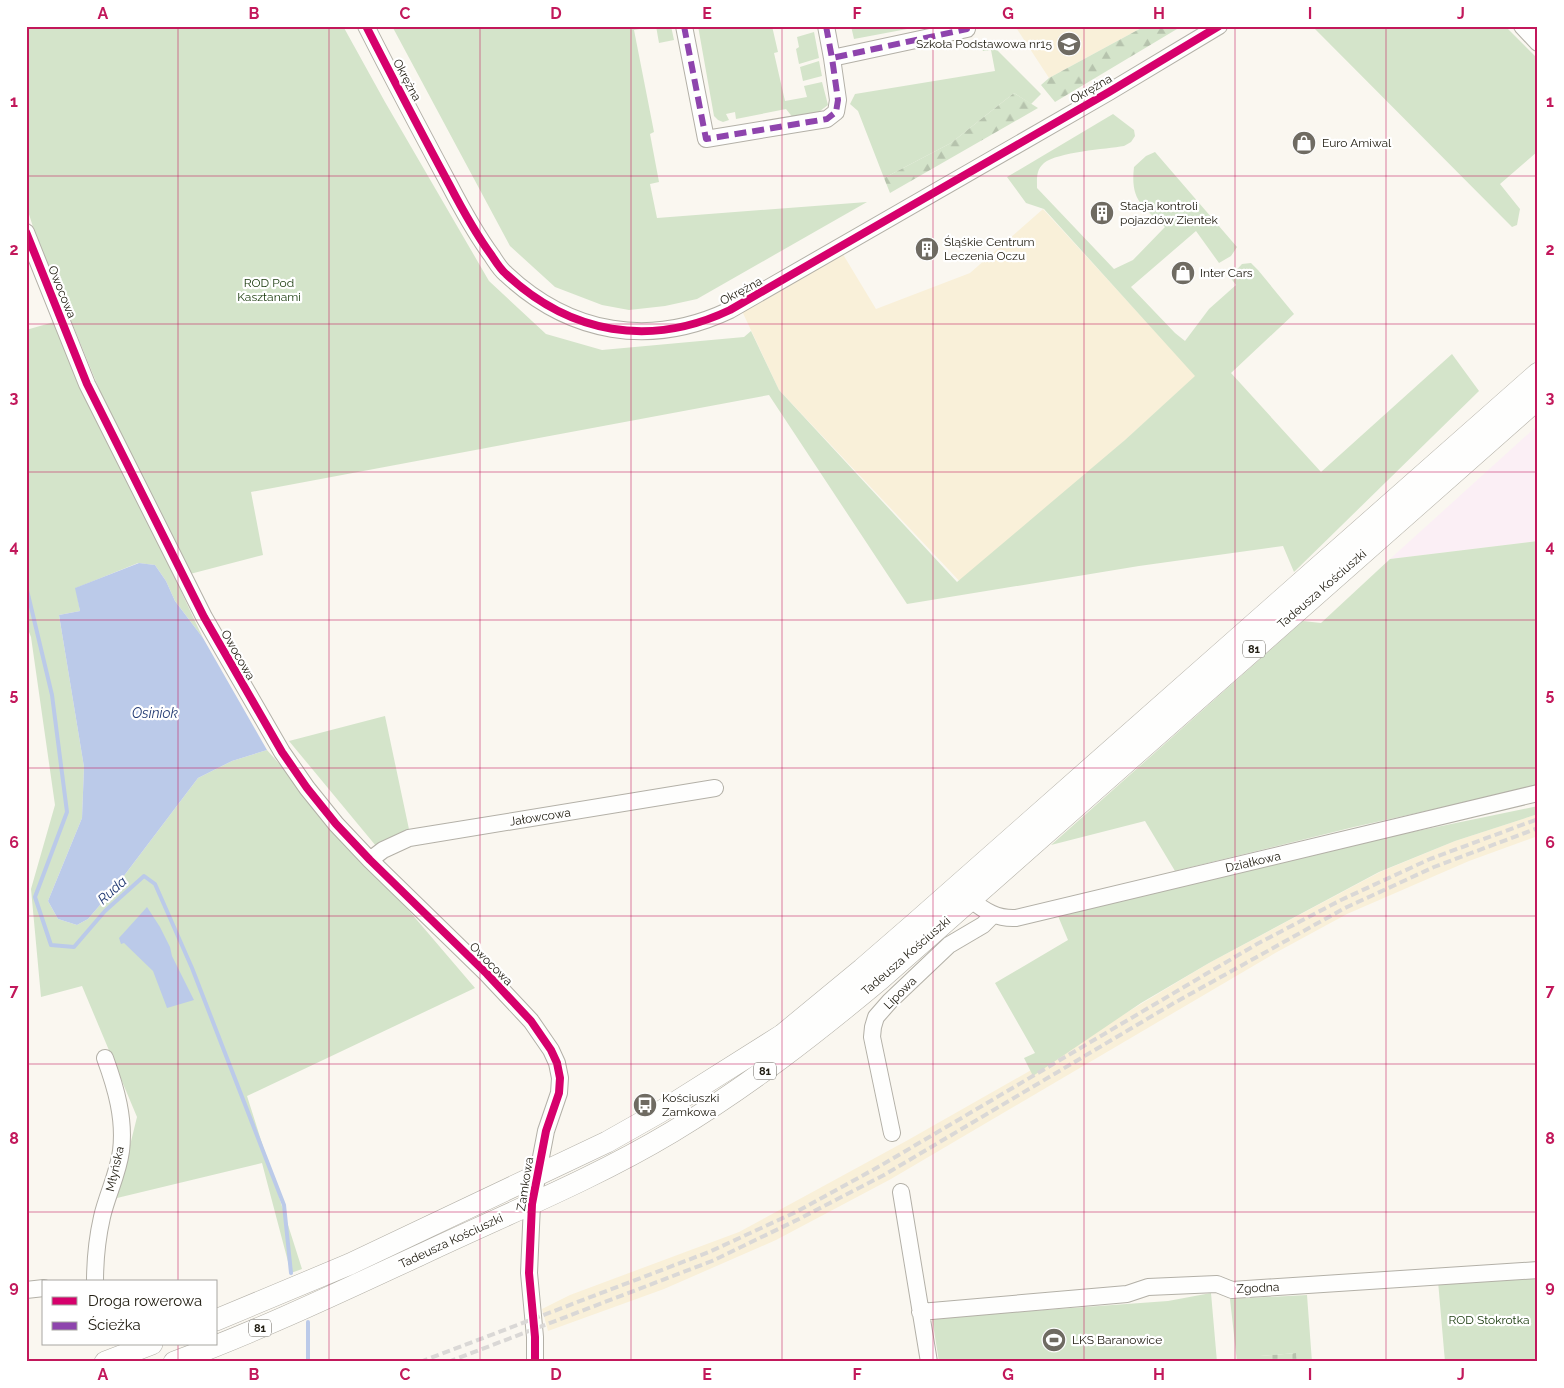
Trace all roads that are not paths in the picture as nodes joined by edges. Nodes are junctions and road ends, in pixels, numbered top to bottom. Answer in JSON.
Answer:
{"nodes":[{"id":1,"x":366,"y":26,"type":"edge"},
{"id":2,"x":684,"y":26,"type":"edge"},
{"id":3,"x":826,"y":26,"type":"edge"},
{"id":4,"x":966,"y":26,"type":"edge"},
{"id":5,"x":1219,"y":26,"type":"edge"},
{"id":6,"x":1522,"y":26,"type":"edge"},
{"id":7,"x":1538,"y":43,"type":"edge"},
{"id":8,"x":832,"y":58,"type":"junction"},
{"id":9,"x":26,"y":232,"type":"edge"},
{"id":10,"x":1538,"y":373,"type":"edge"},
{"id":11,"x":1538,"y":399,"type":"edge"},
{"id":12,"x":714,"y":788,"type":"dead end"},
{"id":13,"x":1538,"y":793,"type":"edge"},
{"id":14,"x":370,"y":860,"type":"junction"},
{"id":15,"x":971,"y":900,"type":"junction"},
{"id":16,"x":994,"y":915,"type":"junction"},
{"id":17,"x":531,"y":1021,"type":"joint"},
{"id":18,"x":105,"y":1058,"type":"dead end"},
{"id":19,"x":892,"y":1132,"type":"dead end"},
{"id":20,"x":538,"y":1175,"type":"junction"},
{"id":21,"x":900,"y":1192,"type":"dead end"},
{"id":22,"x":532,"y":1204,"type":"junction"},
{"id":23,"x":1538,"y":1270,"type":"edge"},
{"id":24,"x":95,"y":1280,"type":"edge"},
{"id":25,"x":42,"y":1288,"type":"edge"},
{"id":26,"x":26,"y":1290,"type":"edge"},
{"id":27,"x":920,"y":1312,"type":"junction"},
{"id":28,"x":218,"y":1319,"type":"edge"},
{"id":29,"x":218,"y":1344,"type":"edge"},
{"id":30,"x":146,"y":1346,"type":"edge"},
{"id":31,"x":214,"y":1346,"type":"edge"},
{"id":32,"x":110,"y":1357,"type":"edge"},
{"id":33,"x":174,"y":1362,"type":"edge"},
{"id":34,"x":535,"y":1362,"type":"edge"},
{"id":35,"x":928,"y":1362,"type":"edge"}],
"edges":[{"from":1,"to":5,"type":"street","name":"Okrężna"},
{"from":2,"to":8,"type":"street"},
{"from":3,"to":8,"type":"street"},
{"from":4,"to":8,"type":"street"},
{"from":6,"to":7,"type":"street"},
{"from":9,"to":14,"type":"street","name":"Owocowa"},
{"from":10,"to":20,"type":"main road","name":"Tadeusza Kościuszki","number":"81"},
{"from":11,"to":15,"type":"main road","name":"Tadeusza Kościuszki","number":"81"},
{"from":12,"to":14,"type":"street","name":"Jałowcowa"},
{"from":13,"to":16,"type":"street","name":"Działkowa"},
{"from":14,"to":17,"type":"street","name":"Owocowa"},
{"from":15,"to":16,"type":"street","name":"Działkowa"},
{"from":15,"to":22,"type":"main road","name":"Tadeusza Kościuszki","number":"81"},
{"from":16,"to":19,"type":"street","name":"Lipowa"},
{"from":17,"to":20,"type":"street","name":"Zamkowa"},
{"from":18,"to":24,"type":"street","name":"Młyńska"},
{"from":20,"to":22,"type":"street","name":"Zamkowa"},
{"from":20,"to":28,"type":"main road","name":"Tadeusza Kościuszki","number":"81"},
{"from":21,"to":27,"type":"street"},
{"from":22,"to":29,"type":"main road","name":"Tadeusza Kościuszki","number":"81"},
{"from":22,"to":34,"type":"street","name":"Zamkowa"},
{"from":23,"to":27,"type":"street","name":"Zgodna"},
{"from":25,"to":26,"type":"street"},
{"from":27,"to":35,"type":"street"},
{"from":30,"to":32,"type":"main road"},
{"from":31,"to":33,"type":"main road","name":"Tadeusza Kościuszki","number":"81"}]}
